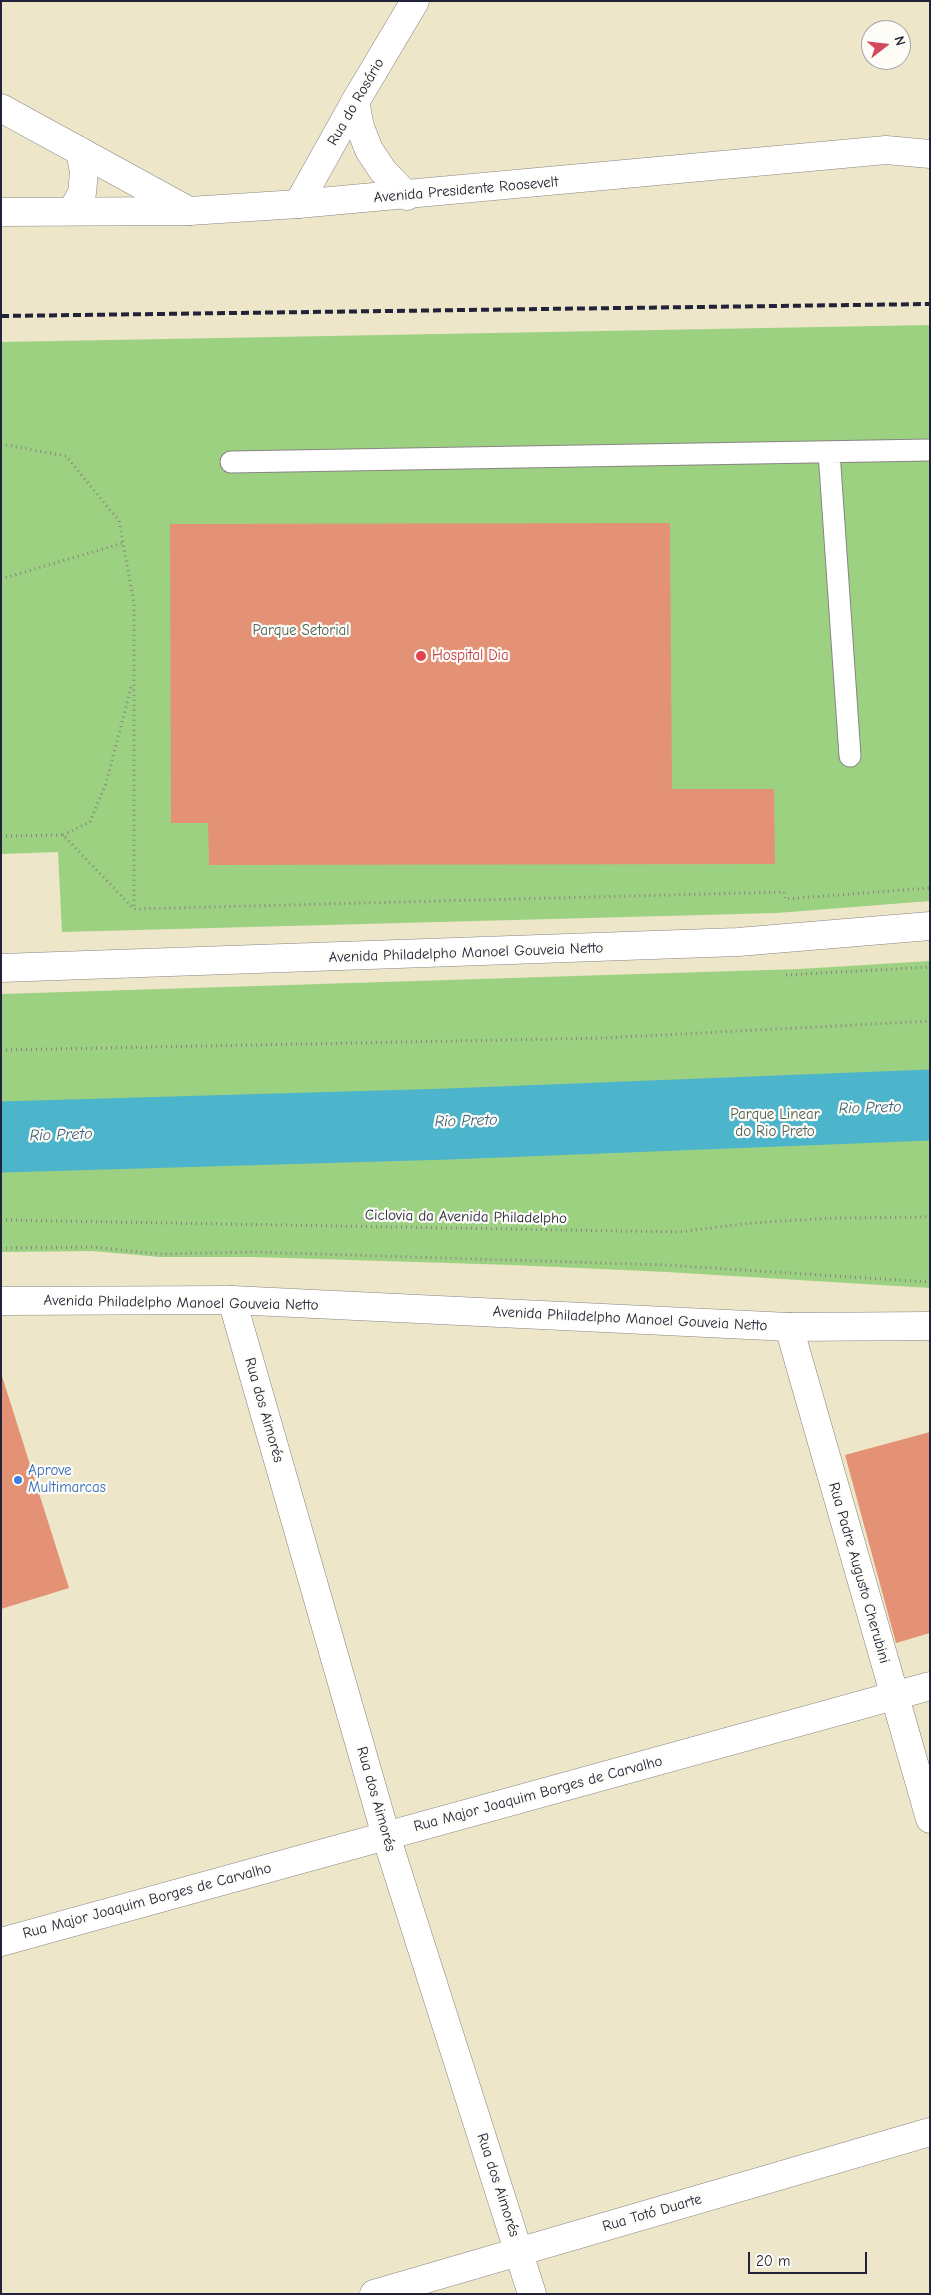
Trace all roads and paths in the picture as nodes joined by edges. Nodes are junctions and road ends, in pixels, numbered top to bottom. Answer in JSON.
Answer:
{"nodes":[{"id":1,"x":416,"y":1,"type":"edge"},
{"id":2,"x":355,"y":102,"type":"junction"},
{"id":3,"x":1,"y":108,"type":"edge"},
{"id":4,"x":80,"y":151,"type":"junction"},
{"id":5,"x":930,"y":154,"type":"edge"},
{"id":6,"x":407,"y":196,"type":"junction"},
{"id":7,"x":298,"y":204,"type":"junction"},
{"id":8,"x":72,"y":211,"type":"junction"},
{"id":9,"x":189,"y":211,"type":"junction"},
{"id":10,"x":1,"y":212,"type":"edge"},
{"id":11,"x":1,"y":444,"type":"edge"},
{"id":12,"x":930,"y":450,"type":"edge"},
{"id":13,"x":829,"y":452,"type":"junction"},
{"id":14,"x":231,"y":462,"type":"dead end"},
{"id":15,"x":123,"y":543,"type":"junction"},
{"id":16,"x":1,"y":579,"type":"edge"},
{"id":17,"x":134,"y":679,"type":"junction"},
{"id":18,"x":850,"y":756,"type":"dead end"},
{"id":19,"x":63,"y":835,"type":"junction"},
{"id":20,"x":1,"y":836,"type":"edge"},
{"id":21,"x":930,"y":888,"type":"edge"},
{"id":22,"x":134,"y":908,"type":"junction"},
{"id":23,"x":930,"y":926,"type":"edge"},
{"id":24,"x":1,"y":968,"type":"edge"},
{"id":25,"x":930,"y":1021,"type":"edge"},
{"id":26,"x":1,"y":1050,"type":"edge"},
{"id":27,"x":930,"y":1218,"type":"edge"},
{"id":28,"x":1,"y":1220,"type":"edge"},
{"id":29,"x":1,"y":1248,"type":"edge"},
{"id":30,"x":930,"y":1282,"type":"edge"},
{"id":31,"x":232,"y":1300,"type":"junction"},
{"id":32,"x":1,"y":1301,"type":"edge"},
{"id":33,"x":930,"y":1326,"type":"edge"},
{"id":34,"x":789,"y":1327,"type":"junction"},
{"id":35,"x":930,"y":1686,"type":"edge"},
{"id":36,"x":894,"y":1696,"type":"junction"},
{"id":37,"x":930,"y":1819,"type":"edge"},
{"id":38,"x":386,"y":1836,"type":"junction"},
{"id":39,"x":1,"y":1942,"type":"edge"},
{"id":40,"x":930,"y":2132,"type":"edge"},
{"id":41,"x":520,"y":2252,"type":"junction"},
{"id":42,"x":374,"y":2294,"type":"edge"},
{"id":43,"x":532,"y":2294,"type":"edge"}],
"edges":[{"from":1,"to":2,"type":"street","name":"Rua do Rosário"},
{"from":2,"to":6,"type":"street"},
{"from":2,"to":7,"type":"street","name":"Rua do Rosário"},
{"from":3,"to":4,"type":"street"},
{"from":4,"to":8,"type":"street"},
{"from":4,"to":9,"type":"street"},
{"from":5,"to":6,"type":"street","name":"Avenida Presidente Roosevelt"},
{"from":6,"to":7,"type":"street","name":"Avenida Presidente Roosevelt"},
{"from":7,"to":9,"type":"street","name":"Avenida Presidente Roosevelt"},
{"from":8,"to":9,"type":"street","name":"Avenida Presidente Roosevelt"},
{"from":8,"to":10,"type":"street","name":"Avenida Presidente Roosevelt"},
{"from":11,"to":15,"type":"path"},
{"from":12,"to":13,"type":"lane"},
{"from":13,"to":14,"type":"lane"},
{"from":13,"to":18,"type":"lane"},
{"from":15,"to":16,"type":"path"},
{"from":15,"to":17,"type":"path"},
{"from":17,"to":19,"type":"path"},
{"from":17,"to":22,"type":"path"},
{"from":19,"to":20,"type":"path"},
{"from":19,"to":22,"type":"path"},
{"from":21,"to":22,"type":"path"},
{"from":23,"to":24,"type":"street","name":"Avenida Philadelpho Manoel Gouveia Netto"},
{"from":25,"to":26,"type":"path"},
{"from":27,"to":28,"type":"path","name":"Ciclovia da Avenida Philadelpho"},
{"from":29,"to":30,"type":"path"},
{"from":31,"to":32,"type":"street","name":"Avenida Philadelpho Manoel Gouveia Netto"},
{"from":31,"to":34,"type":"street","name":"Avenida Philadelpho Manoel Gouveia Netto"},
{"from":31,"to":38,"type":"street","name":"Rua dos Aimorés"},
{"from":33,"to":34,"type":"street","name":"Avenida Philadelpho Manoel Gouveia Netto"},
{"from":34,"to":36,"type":"street","name":"Rua Padre Augusto Cherubini"},
{"from":35,"to":36,"type":"street","name":"Rua Major Joaquim Borges de Carvalho"},
{"from":36,"to":37,"type":"street","name":"Rua Padre Augusto Cherubini"},
{"from":36,"to":38,"type":"street","name":"Rua Major Joaquim Borges de Carvalho"},
{"from":38,"to":39,"type":"street","name":"Rua Major Joaquim Borges de Carvalho"},
{"from":38,"to":41,"type":"street","name":"Rua dos Aimorés"},
{"from":40,"to":41,"type":"street","name":"Rua Totó Duarte"},
{"from":41,"to":42,"type":"street","name":"Rua Totó Duarte"},
{"from":41,"to":43,"type":"street","name":"Rua dos Aimorés"}]}
